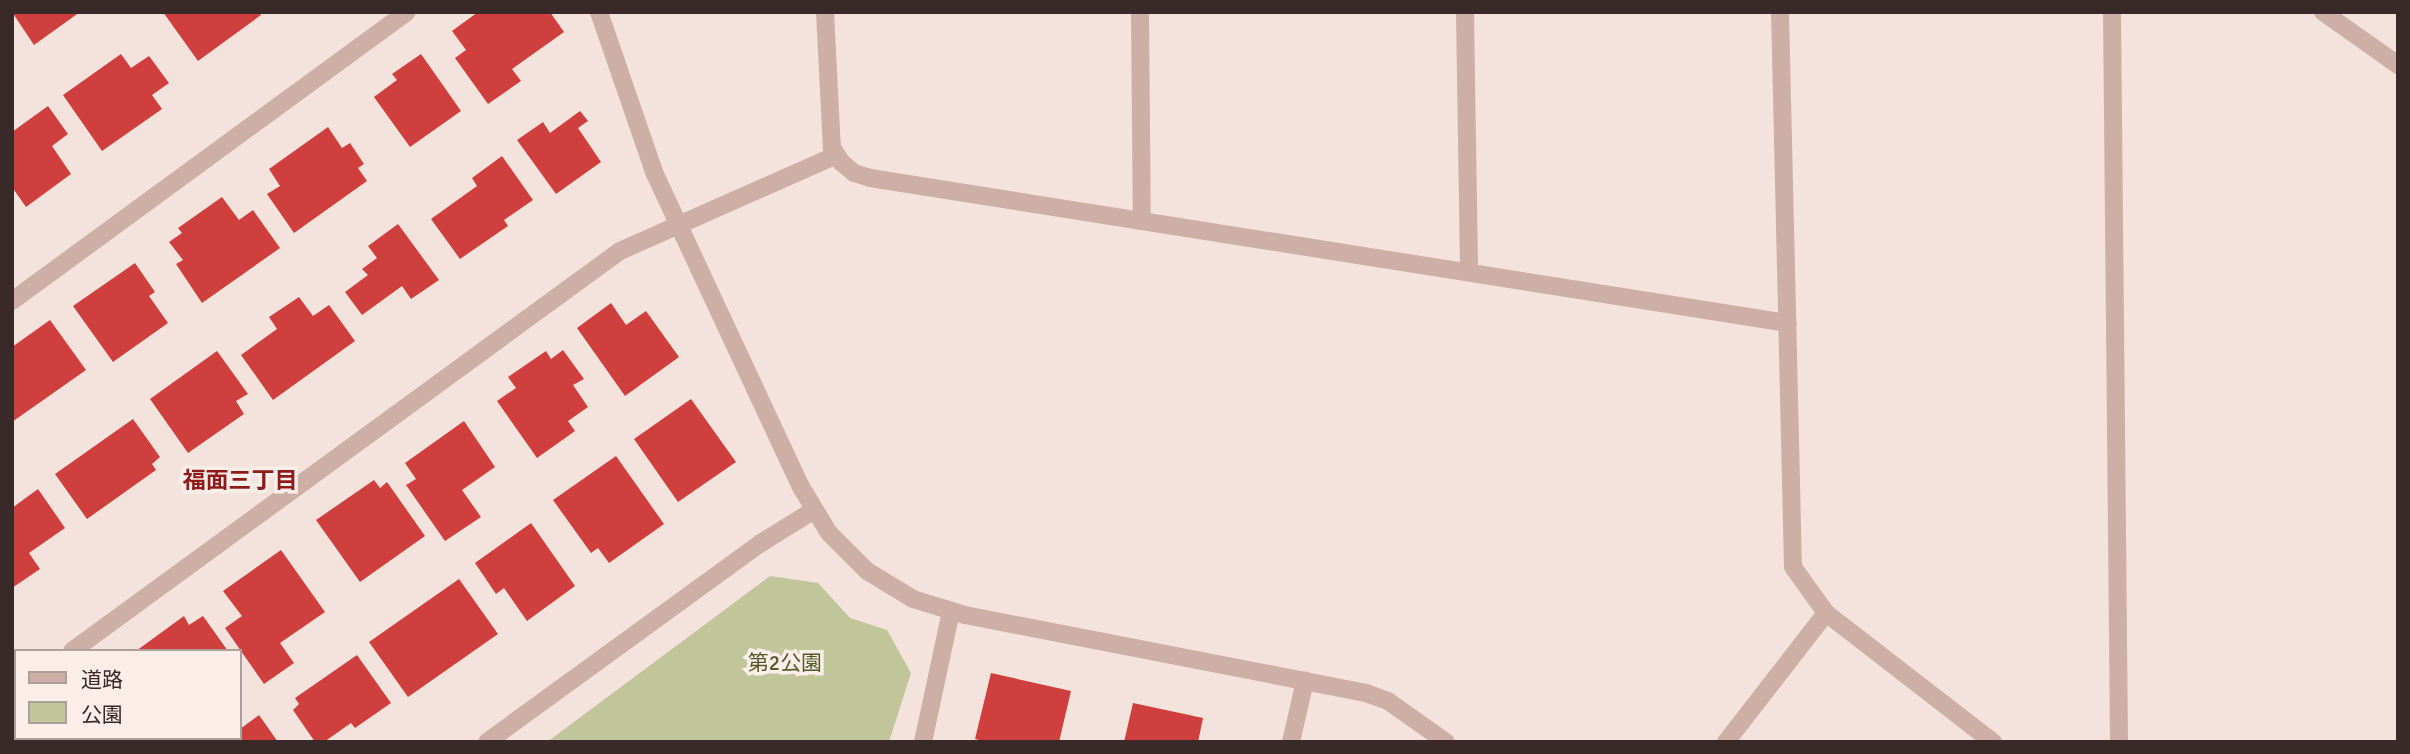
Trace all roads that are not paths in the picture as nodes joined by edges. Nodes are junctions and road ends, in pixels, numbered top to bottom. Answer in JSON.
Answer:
{"nodes":[{"id":1,"x":407,"y":12,"type":"edge"},
{"id":2,"x":599,"y":12,"type":"edge"},
{"id":3,"x":825,"y":12,"type":"edge"},
{"id":4,"x":1140,"y":12,"type":"edge"},
{"id":5,"x":1465,"y":12,"type":"edge"},
{"id":6,"x":1780,"y":12,"type":"edge"},
{"id":7,"x":2112,"y":12,"type":"edge"},
{"id":8,"x":2323,"y":12,"type":"edge"},
{"id":9,"x":2398,"y":65,"type":"edge"},
{"id":10,"x":836,"y":155,"type":"junction"},
{"id":11,"x":1142,"y":221,"type":"junction"},
{"id":12,"x":678,"y":224,"type":"junction"},
{"id":13,"x":1469,"y":272,"type":"junction"},
{"id":14,"x":12,"y":301,"type":"edge"},
{"id":15,"x":1788,"y":323,"type":"junction"},
{"id":16,"x":814,"y":510,"type":"junction"},
{"id":17,"x":951,"y":611,"type":"junction"},
{"id":18,"x":1826,"y":613,"type":"junction"},
{"id":19,"x":75,"y":649,"type":"edge"},
{"id":20,"x":1305,"y":681,"type":"junction"},
{"id":21,"x":487,"y":742,"type":"edge"},
{"id":22,"x":923,"y":742,"type":"edge"},
{"id":23,"x":1291,"y":742,"type":"edge"},
{"id":24,"x":1447,"y":742,"type":"edge"},
{"id":25,"x":1726,"y":742,"type":"edge"},
{"id":26,"x":1993,"y":742,"type":"edge"},
{"id":27,"x":2119,"y":742,"type":"edge"}],
"edges":[{"from":1,"to":14,"type":"street"},
{"from":2,"to":12,"type":"street"},
{"from":3,"to":10,"type":"street"},
{"from":4,"to":11,"type":"street"},
{"from":5,"to":13,"type":"street"},
{"from":6,"to":15,"type":"street"},
{"from":7,"to":27,"type":"street"},
{"from":8,"to":9,"type":"street"},
{"from":10,"to":11,"type":"street"},
{"from":10,"to":12,"type":"street"},
{"from":11,"to":13,"type":"street"},
{"from":12,"to":16,"type":"street"},
{"from":12,"to":19,"type":"street"},
{"from":13,"to":15,"type":"street"},
{"from":15,"to":18,"type":"street"},
{"from":16,"to":17,"type":"street"},
{"from":16,"to":21,"type":"street"},
{"from":17,"to":20,"type":"street"},
{"from":17,"to":22,"type":"street"},
{"from":18,"to":25,"type":"street"},
{"from":18,"to":26,"type":"street"},
{"from":20,"to":23,"type":"street"},
{"from":20,"to":24,"type":"street"}]}
